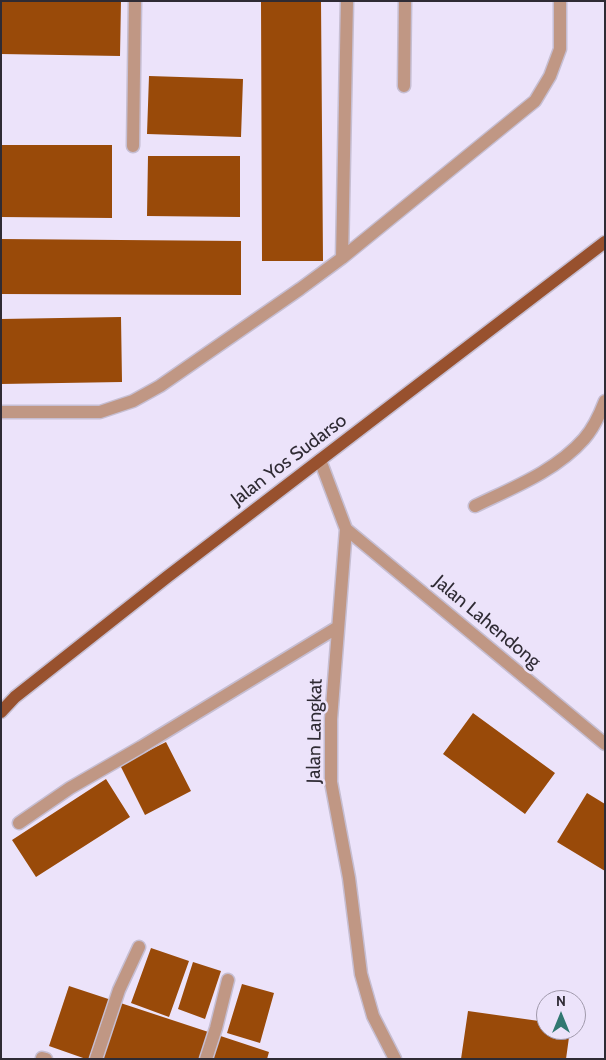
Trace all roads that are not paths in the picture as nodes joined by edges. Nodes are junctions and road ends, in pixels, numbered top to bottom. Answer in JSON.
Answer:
{"nodes":[{"id":1,"x":135,"y":1,"type":"edge"},
{"id":2,"x":347,"y":1,"type":"edge"},
{"id":3,"x":405,"y":1,"type":"edge"},
{"id":4,"x":560,"y":1,"type":"edge"},
{"id":5,"x":404,"y":86,"type":"dead end"},
{"id":6,"x":133,"y":146,"type":"dead end"},
{"id":7,"x":605,"y":242,"type":"edge"},
{"id":8,"x":342,"y":258,"type":"junction"},
{"id":9,"x":605,"y":401,"type":"edge"},
{"id":10,"x":1,"y":412,"type":"edge"},
{"id":11,"x":320,"y":460,"type":"junction"},
{"id":12,"x":475,"y":506,"type":"dead end"},
{"id":13,"x":346,"y":529,"type":"junction"},
{"id":14,"x":338,"y":627,"type":"junction"},
{"id":15,"x":1,"y":712,"type":"edge"},
{"id":16,"x":605,"y":744,"type":"edge"},
{"id":17,"x":19,"y":823,"type":"dead end"},
{"id":18,"x":139,"y":947,"type":"dead end"},
{"id":19,"x":228,"y":980,"type":"dead end"},
{"id":20,"x":96,"y":1059,"type":"edge"},
{"id":21,"x":206,"y":1059,"type":"edge"},
{"id":22,"x":395,"y":1059,"type":"edge"}],
"edges":[{"from":1,"to":6,"type":"street"},
{"from":2,"to":8,"type":"street"},
{"from":3,"to":5,"type":"street"},
{"from":4,"to":8,"type":"street"},
{"from":7,"to":11,"type":"main road","name":"Jalan Yos Sudarso"},
{"from":8,"to":10,"type":"street"},
{"from":9,"to":12,"type":"street"},
{"from":11,"to":13,"type":"street","name":"Jalan Langkat"},
{"from":11,"to":15,"type":"main road","name":"Jalan Yos Sudarso"},
{"from":13,"to":14,"type":"street","name":"Jalan Langkat"},
{"from":13,"to":16,"type":"street","name":"Jalan Lahendong"},
{"from":14,"to":17,"type":"street"},
{"from":14,"to":22,"type":"street","name":"Jalan Langkat"},
{"from":18,"to":20,"type":"street"},
{"from":19,"to":21,"type":"street"}]}
